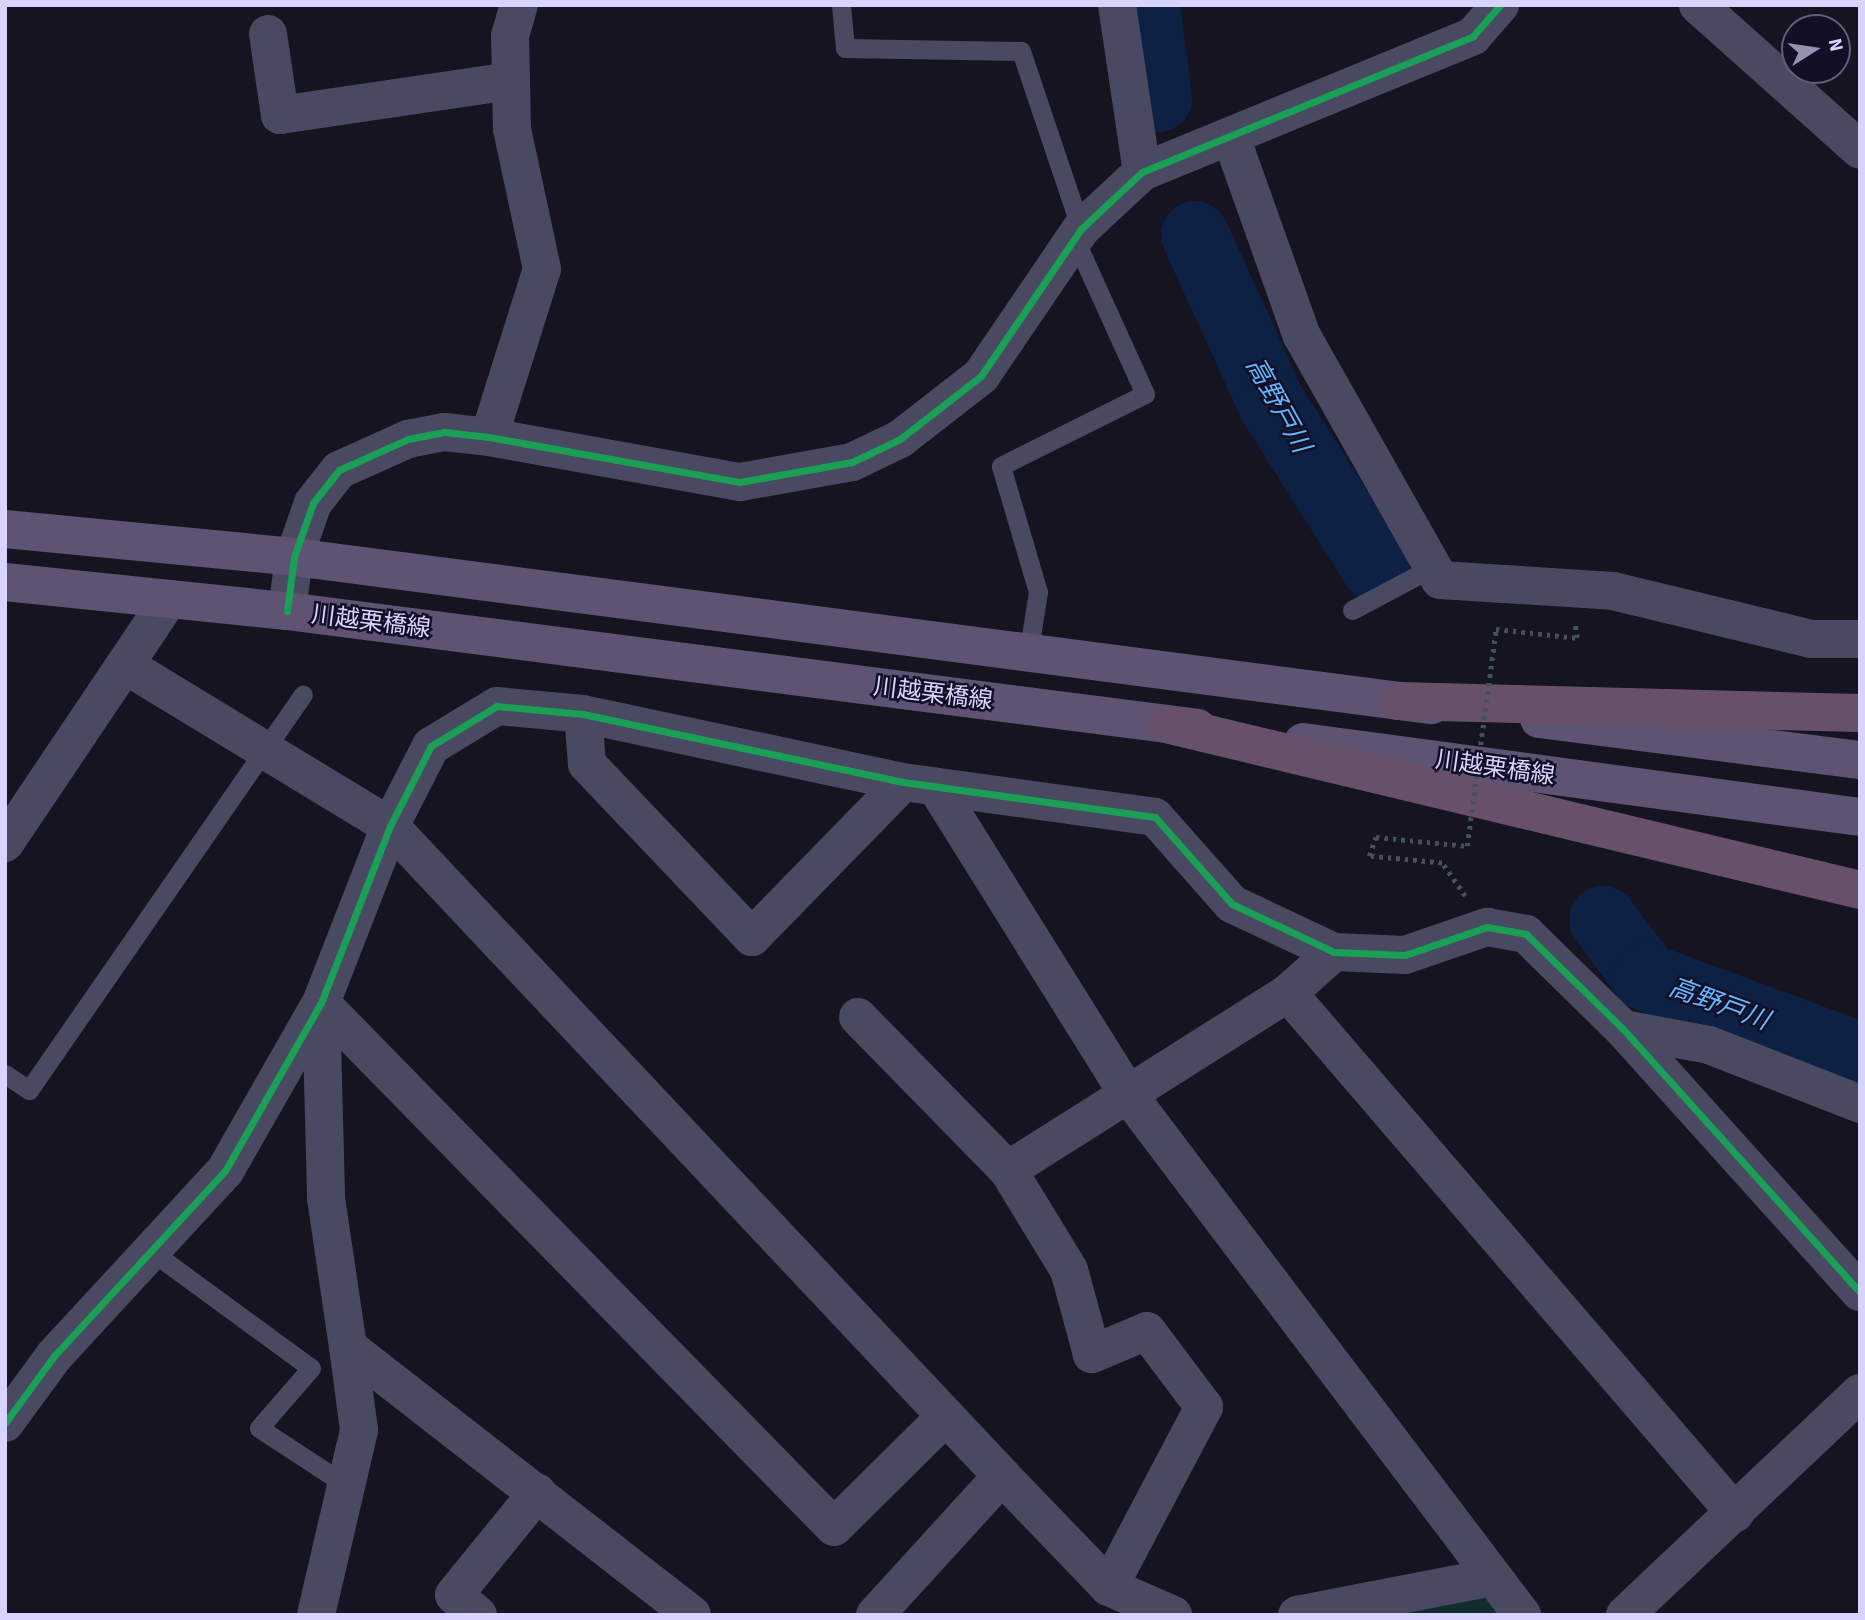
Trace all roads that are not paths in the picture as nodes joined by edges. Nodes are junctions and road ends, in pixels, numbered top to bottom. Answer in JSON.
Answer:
{"nodes":[{"id":1,"x":519,"y":5,"type":"edge"},
{"id":2,"x":841,"y":5,"type":"edge"},
{"id":3,"x":1117,"y":5,"type":"edge"},
{"id":4,"x":1500,"y":5,"type":"edge"},
{"id":5,"x":1698,"y":5,"type":"edge"},
{"id":6,"x":268,"y":34,"type":"dead end"},
{"id":7,"x":511,"y":81,"type":"junction"},
{"id":8,"x":1231,"y":137,"type":"junction"},
{"id":9,"x":1860,"y":150,"type":"edge"},
{"id":10,"x":1142,"y":172,"type":"junction"},
{"id":11,"x":1078,"y":234,"type":"junction"},
{"id":12,"x":489,"y":437,"type":"junction"},
{"id":13,"x":5,"y":529,"type":"edge"},
{"id":14,"x":294,"y":557,"type":"junction"},
{"id":15,"x":1433,"y":567,"type":"junction"},
{"id":16,"x":5,"y":582,"type":"edge"},
{"id":17,"x":169,"y":599,"type":"junction"},
{"id":18,"x":1352,"y":610,"type":"dead end"},
{"id":19,"x":287,"y":611,"type":"junction"},
{"id":20,"x":1860,"y":639,"type":"edge"},
{"id":21,"x":1028,"y":655,"type":"junction"},
{"id":22,"x":125,"y":665,"type":"junction"},
{"id":23,"x":303,"y":695,"type":"dead end"},
{"id":24,"x":1398,"y":701,"type":"junction"},
{"id":25,"x":1860,"y":713,"type":"edge"},
{"id":26,"x":583,"y":714,"type":"junction"},
{"id":27,"x":1166,"y":724,"type":"junction"},
{"id":28,"x":267,"y":751,"type":"junction"},
{"id":29,"x":1860,"y":760,"type":"edge"},
{"id":30,"x":920,"y":785,"type":"junction"},
{"id":31,"x":1860,"y":817,"type":"edge"},
{"id":32,"x":390,"y":826,"type":"junction"},
{"id":33,"x":5,"y":843,"type":"edge"},
{"id":34,"x":1860,"y":890,"type":"edge"},
{"id":35,"x":1334,"y":952,"type":"junction"},
{"id":36,"x":1288,"y":993,"type":"junction"},
{"id":37,"x":321,"y":1003,"type":"junction"},
{"id":38,"x":858,"y":1017,"type":"dead end"},
{"id":39,"x":1623,"y":1029,"type":"junction"},
{"id":40,"x":5,"y":1074,"type":"edge"},
{"id":41,"x":1130,"y":1097,"type":"junction"},
{"id":42,"x":1860,"y":1104,"type":"edge"},
{"id":43,"x":1008,"y":1170,"type":"junction"},
{"id":44,"x":151,"y":1251,"type":"junction"},
{"id":45,"x":1860,"y":1292,"type":"edge"},
{"id":46,"x":348,"y":1346,"type":"junction"},
{"id":47,"x":1860,"y":1393,"type":"edge"},
{"id":48,"x":945,"y":1417,"type":"junction"},
{"id":49,"x":5,"y":1423,"type":"edge"},
{"id":50,"x":1002,"y":1476,"type":"junction"},
{"id":51,"x":346,"y":1485,"type":"junction"},
{"id":52,"x":537,"y":1493,"type":"junction"},
{"id":53,"x":1735,"y":1513,"type":"junction"},
{"id":54,"x":1488,"y":1578,"type":"junction"},
{"id":55,"x":1109,"y":1587,"type":"junction"},
{"id":56,"x":316,"y":1615,"type":"edge"},
{"id":57,"x":478,"y":1615,"type":"edge"},
{"id":58,"x":692,"y":1615,"type":"edge"},
{"id":59,"x":875,"y":1615,"type":"edge"},
{"id":60,"x":1173,"y":1615,"type":"edge"},
{"id":61,"x":1297,"y":1615,"type":"edge"},
{"id":62,"x":1522,"y":1615,"type":"edge"},
{"id":63,"x":1625,"y":1615,"type":"edge"}],
"edges":[{"from":1,"to":7,"type":"street"},
{"from":2,"to":11,"type":"lane"},
{"from":3,"to":10,"type":"street"},
{"from":4,"to":8,"type":"street"},
{"from":5,"to":9,"type":"street"},
{"from":6,"to":7,"type":"street"},
{"from":7,"to":12,"type":"street"},
{"from":8,"to":10,"type":"street"},
{"from":8,"to":15,"type":"street"},
{"from":10,"to":11,"type":"street"},
{"from":11,"to":12,"type":"street"},
{"from":11,"to":21,"type":"lane"},
{"from":12,"to":14,"type":"street"},
{"from":13,"to":14,"type":"main road","name":"川越栗橋線"},
{"from":14,"to":19,"type":"street"},
{"from":14,"to":21,"type":"main road","name":"川越栗橋線"},
{"from":15,"to":18,"type":"lane"},
{"from":15,"to":20,"type":"street"},
{"from":16,"to":17,"type":"main road","name":"川越栗橋線"},
{"from":17,"to":19,"type":"main road","name":"川越栗橋線"},
{"from":17,"to":22,"type":"street"},
{"from":19,"to":27,"type":"main road","name":"川越栗橋線"},
{"from":21,"to":24,"type":"main road","name":"川越栗橋線"},
{"from":22,"to":28,"type":"street"},
{"from":22,"to":33,"type":"street"},
{"from":23,"to":28,"type":"lane"},
{"from":24,"to":25,"type":"highway"},
{"from":24,"to":29,"type":"main road","name":"川越栗橋線"},
{"from":26,"to":30,"type":"street"},
{"from":26,"to":30,"type":"street"},
{"from":26,"to":32,"type":"street"},
{"from":27,"to":31,"type":"main road","name":"川越栗橋線"},
{"from":27,"to":34,"type":"highway"},
{"from":28,"to":32,"type":"street"},
{"from":28,"to":40,"type":"lane"},
{"from":30,"to":35,"type":"street"},
{"from":30,"to":41,"type":"street"},
{"from":32,"to":37,"type":"street"},
{"from":32,"to":48,"type":"street"},
{"from":35,"to":36,"type":"street"},
{"from":35,"to":39,"type":"street"},
{"from":36,"to":41,"type":"street"},
{"from":36,"to":53,"type":"street"},
{"from":37,"to":44,"type":"street"},
{"from":37,"to":46,"type":"street"},
{"from":37,"to":48,"type":"street"},
{"from":38,"to":43,"type":"street"},
{"from":39,"to":42,"type":"street"},
{"from":39,"to":45,"type":"street"},
{"from":41,"to":43,"type":"street"},
{"from":41,"to":54,"type":"street"},
{"from":43,"to":55,"type":"street"},
{"from":44,"to":49,"type":"street"},
{"from":44,"to":51,"type":"lane"},
{"from":46,"to":51,"type":"street"},
{"from":46,"to":52,"type":"street"},
{"from":47,"to":53,"type":"street"},
{"from":48,"to":50,"type":"street"},
{"from":50,"to":55,"type":"street"},
{"from":50,"to":59,"type":"street"},
{"from":51,"to":56,"type":"street"},
{"from":52,"to":57,"type":"street"},
{"from":52,"to":58,"type":"street"},
{"from":53,"to":63,"type":"street"},
{"from":54,"to":61,"type":"street"},
{"from":54,"to":62,"type":"street"},
{"from":55,"to":60,"type":"street"}]}
